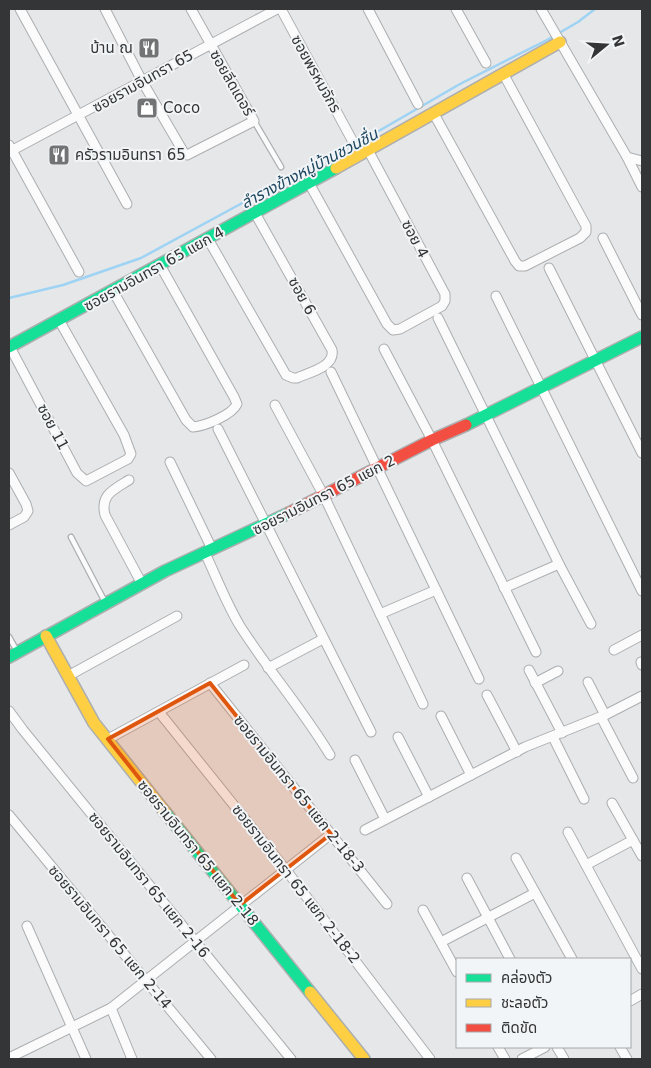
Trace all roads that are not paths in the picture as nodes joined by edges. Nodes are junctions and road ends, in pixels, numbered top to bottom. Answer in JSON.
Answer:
{"nodes":[{"id":1,"x":20,"y":9,"type":"edge"},
{"id":2,"x":104,"y":9,"type":"edge"},
{"id":3,"x":191,"y":9,"type":"edge"},
{"id":4,"x":277,"y":9,"type":"edge"},
{"id":5,"x":281,"y":9,"type":"edge"},
{"id":6,"x":368,"y":9,"type":"edge"},
{"id":7,"x":456,"y":9,"type":"edge"},
{"id":8,"x":541,"y":9,"type":"edge"},
{"id":9,"x":559,"y":40,"type":"junction"},
{"id":10,"x":210,"y":45,"type":"junction"},
{"id":11,"x":486,"y":64,"type":"dead end"},
{"id":12,"x":504,"y":75,"type":"junction"},
{"id":13,"x":142,"y":81,"type":"junction"},
{"id":14,"x":418,"y":104,"type":"dead end"},
{"id":15,"x":434,"y":114,"type":"junction"},
{"id":16,"x":79,"y":116,"type":"junction"},
{"id":17,"x":254,"y":121,"type":"junction"},
{"id":18,"x":352,"y":140,"type":"dead end"},
{"id":19,"x":10,"y":149,"type":"edge"},
{"id":20,"x":368,"y":150,"type":"junction"},
{"id":21,"x":626,"y":158,"type":"junction"},
{"id":22,"x":642,"y":159,"type":"edge"},
{"id":23,"x":281,"y":167,"type":"dead end"},
{"id":24,"x":309,"y":182,"type":"junction"},
{"id":25,"x":642,"y":187,"type":"edge"},
{"id":26,"x":127,"y":204,"type":"dead end"},
{"id":27,"x":255,"y":213,"type":"junction"},
{"id":28,"x":603,"y":238,"type":"dead end"},
{"id":29,"x":208,"y":239,"type":"junction"},
{"id":30,"x":160,"y":266,"type":"junction"},
{"id":31,"x":549,"y":268,"type":"dead end"},
{"id":32,"x":79,"y":272,"type":"dead end"},
{"id":33,"x":113,"y":291,"type":"junction"},
{"id":34,"x":496,"y":296,"type":"dead end"},
{"id":35,"x":642,"y":315,"type":"edge"},
{"id":36,"x":438,"y":318,"type":"dead end"},
{"id":37,"x":59,"y":320,"type":"junction"},
{"id":38,"x":642,"y":337,"type":"edge"},
{"id":39,"x":9,"y":347,"type":"edge"},
{"id":40,"x":384,"y":349,"type":"dead end"},
{"id":41,"x":596,"y":360,"type":"junction"},
{"id":42,"x":331,"y":372,"type":"dead end"},
{"id":43,"x":542,"y":388,"type":"junction"},
{"id":44,"x":275,"y":405,"type":"dead end"},
{"id":45,"x":487,"y":415,"type":"junction"},
{"id":46,"x":217,"y":424,"type":"junction"},
{"id":47,"x":432,"y":440,"type":"junction"},
{"id":48,"x":642,"y":454,"type":"edge"},
{"id":49,"x":170,"y":462,"type":"dead end"},
{"id":50,"x":377,"y":468,"type":"junction"},
{"id":51,"x":9,"y":473,"type":"edge"},
{"id":52,"x":129,"y":480,"type":"dead end"},
{"id":53,"x":324,"y":496,"type":"junction"},
{"id":54,"x":9,"y":525,"type":"edge"},
{"id":55,"x":266,"y":525,"type":"junction"},
{"id":56,"x":72,"y":537,"type":"dead end"},
{"id":57,"x":209,"y":551,"type":"junction"},
{"id":58,"x":559,"y":564,"type":"junction"},
{"id":59,"x":142,"y":584,"type":"junction"},
{"id":60,"x":504,"y":588,"type":"junction"},
{"id":61,"x":436,"y":590,"type":"junction"},
{"id":62,"x":642,"y":591,"type":"edge"},
{"id":63,"x":105,"y":604,"type":"junction"},
{"id":64,"x":380,"y":614,"type":"junction"},
{"id":65,"x":177,"y":616,"type":"dead end"},
{"id":66,"x":591,"y":624,"type":"dead end"},
{"id":67,"x":642,"y":635,"type":"edge"},
{"id":68,"x":46,"y":636,"type":"junction"},
{"id":69,"x":9,"y":637,"type":"edge"},
{"id":70,"x":324,"y":639,"type":"junction"},
{"id":71,"x":614,"y":650,"type":"dead end"},
{"id":72,"x":536,"y":652,"type":"dead end"},
{"id":73,"x":13,"y":655,"type":"edge"},
{"id":74,"x":244,"y":665,"type":"dead end"},
{"id":75,"x":268,"y":668,"type":"junction"},
{"id":76,"x":529,"y":670,"type":"dead end"},
{"id":77,"x":558,"y":671,"type":"dead end"},
{"id":78,"x":68,"y":676,"type":"junction"},
{"id":79,"x":480,"y":679,"type":"dead end"},
{"id":80,"x":588,"y":682,"type":"dead end"},
{"id":81,"x":210,"y":683,"type":"junction"},
{"id":82,"x":535,"y":683,"type":"junction"},
{"id":83,"x":487,"y":695,"type":"dead end"},
{"id":84,"x":642,"y":696,"type":"edge"},
{"id":85,"x":423,"y":704,"type":"dead end"},
{"id":86,"x":9,"y":711,"type":"edge"},
{"id":87,"x":159,"y":712,"type":"junction"},
{"id":88,"x":441,"y":716,"type":"dead end"},
{"id":89,"x":603,"y":716,"type":"junction"},
{"id":90,"x":371,"y":732,"type":"dead end"},
{"id":91,"x":557,"y":735,"type":"junction"},
{"id":92,"x":398,"y":737,"type":"dead end"},
{"id":93,"x":108,"y":739,"type":"junction"},
{"id":94,"x":517,"y":752,"type":"junction"},
{"id":95,"x":330,"y":755,"type":"dead end"},
{"id":96,"x":355,"y":760,"type":"dead end"},
{"id":97,"x":471,"y":775,"type":"junction"},
{"id":98,"x":633,"y":778,"type":"dead end"},
{"id":99,"x":429,"y":797,"type":"junction"},
{"id":100,"x":584,"y":799,"type":"dead end"},
{"id":101,"x":612,"y":803,"type":"dead end"},
{"id":102,"x":9,"y":816,"type":"edge"},
{"id":103,"x":385,"y":819,"type":"junction"},
{"id":104,"x":365,"y":830,"type":"dead end"},
{"id":105,"x":568,"y":832,"type":"dead end"},
{"id":106,"x":331,"y":834,"type":"junction"},
{"id":107,"x":633,"y":840,"type":"junction"},
{"id":108,"x":642,"y":856,"type":"edge"},
{"id":109,"x":516,"y":858,"type":"dead end"},
{"id":110,"x":586,"y":865,"type":"junction"},
{"id":111,"x":286,"y":870,"type":"junction"},
{"id":112,"x":467,"y":878,"type":"dead end"},
{"id":113,"x":535,"y":893,"type":"junction"},
{"id":114,"x":387,"y":904,"type":"dead end"},
{"id":115,"x":240,"y":905,"type":"junction"},
{"id":116,"x":423,"y":910,"type":"dead end"},
{"id":117,"x":487,"y":918,"type":"junction"},
{"id":118,"x":27,"y":926,"type":"dead end"},
{"id":119,"x":195,"y":941,"type":"junction"},
{"id":120,"x":441,"y":942,"type":"junction"},
{"id":121,"x":509,"y":958,"type":"edge"},
{"id":122,"x":571,"y":958,"type":"edge"},
{"id":123,"x":642,"y":968,"type":"edge"},
{"id":124,"x":456,"y":970,"type":"edge"},
{"id":125,"x":147,"y":981,"type":"junction"},
{"id":126,"x":642,"y":994,"type":"edge"},
{"id":127,"x":631,"y":1000,"type":"edge"},
{"id":128,"x":111,"y":1008,"type":"junction"},
{"id":129,"x":71,"y":1026,"type":"junction"},
{"id":130,"x":499,"y":1048,"type":"edge"},
{"id":131,"x":543,"y":1048,"type":"edge"},
{"id":132,"x":558,"y":1048,"type":"edge"},
{"id":133,"x":621,"y":1048,"type":"edge"},
{"id":134,"x":10,"y":1057,"type":"edge"},
{"id":135,"x":86,"y":1059,"type":"edge"},
{"id":136,"x":132,"y":1059,"type":"edge"},
{"id":137,"x":211,"y":1059,"type":"edge"},
{"id":138,"x":291,"y":1059,"type":"edge"},
{"id":139,"x":364,"y":1059,"type":"edge"},
{"id":140,"x":430,"y":1059,"type":"edge"},
{"id":141,"x":505,"y":1059,"type":"edge"},
{"id":142,"x":522,"y":1059,"type":"edge"},
{"id":143,"x":564,"y":1059,"type":"edge"},
{"id":144,"x":627,"y":1059,"type":"edge"}],
"edges":[{"from":1,"to":16,"type":"street"},
{"from":2,"to":13,"type":"street"},
{"from":3,"to":10,"type":"street","name":"ซอยลีดเดอร์"},
{"from":4,"to":10,"type":"street","name":"ซอยรามอินทรา 65"},
{"from":5,"to":18,"type":"street","name":"ซอยพรหมจักร"},
{"from":6,"to":14,"type":"street"},
{"from":7,"to":11,"type":"street"},
{"from":8,"to":9,"type":"street"},
{"from":9,"to":12,"type":"street","name":"ซอยรามอินทรา 65 แยก 4"},
{"from":9,"to":21,"type":"street"},
{"from":10,"to":13,"type":"street","name":"ซอยรามอินทรา 65"},
{"from":10,"to":17,"type":"street","name":"ซอยลีดเดอร์"},
{"from":12,"to":15,"type":"street","name":"ซอยรามอินทรา 65 แยก 4"},
{"from":12,"to":15,"type":"street"},
{"from":13,"to":16,"type":"street","name":"ซอยรามอินทรา 65"},
{"from":13,"to":17,"type":"street"},
{"from":15,"to":20,"type":"street","name":"ซอยรามอินทรา 65 แยก 4"},
{"from":16,"to":19,"type":"street","name":"ซอยรามอินทรา 65"},
{"from":16,"to":26,"type":"street"},
{"from":17,"to":23,"type":"lane"},
{"from":19,"to":32,"type":"street"},
{"from":20,"to":24,"type":"street","name":"ซอยรามอินทรา 65 แยก 4"},
{"from":20,"to":24,"type":"street","name":"ซอย 4"},
{"from":21,"to":22,"type":"street"},
{"from":21,"to":25,"type":"street"},
{"from":24,"to":27,"type":"street","name":"ซอยรามอินทรา 65 แยก 4"},
{"from":27,"to":29,"type":"street","name":"ซอยรามอินทรา 65 แยก 4"},
{"from":27,"to":29,"type":"street","name":"ซอย 6"},
{"from":28,"to":35,"type":"street"},
{"from":29,"to":30,"type":"street","name":"ซอยรามอินทรา 65 แยก 4"},
{"from":30,"to":33,"type":"street","name":"ซอยรามอินทรา 65 แยก 4"},
{"from":30,"to":46,"type":"street"},
{"from":31,"to":41,"type":"street"},
{"from":33,"to":37,"type":"street","name":"ซอยรามอินทรา 65 แยก 4"},
{"from":33,"to":46,"type":"street"},
{"from":34,"to":43,"type":"street"},
{"from":36,"to":45,"type":"street"},
{"from":37,"to":39,"type":"street","name":"ซอยรามอินทรา 65 แยก 4"},
{"from":37,"to":39,"type":"street","name":"ซอย 11"},
{"from":38,"to":41,"type":"street","name":"ซอยรามอินทรา 65 แยก 2"},
{"from":40,"to":47,"type":"street"},
{"from":41,"to":43,"type":"street","name":"ซอยรามอินทรา 65 แยก 2"},
{"from":41,"to":48,"type":"street"},
{"from":42,"to":50,"type":"street"},
{"from":43,"to":45,"type":"street","name":"ซอยรามอินทรา 65 แยก 2"},
{"from":43,"to":62,"type":"street"},
{"from":44,"to":53,"type":"street"},
{"from":45,"to":47,"type":"street","name":"ซอยรามอินทรา 65 แยก 2"},
{"from":45,"to":58,"type":"street"},
{"from":46,"to":55,"type":"street"},
{"from":47,"to":50,"type":"street","name":"ซอยรามอินทรา 65 แยก 2"},
{"from":47,"to":60,"type":"street"},
{"from":49,"to":57,"type":"street"},
{"from":50,"to":53,"type":"street","name":"ซอยรามอินทรา 65 แยก 2"},
{"from":50,"to":61,"type":"street"},
{"from":51,"to":54,"type":"street"},
{"from":52,"to":59,"type":"street"},
{"from":53,"to":55,"type":"street","name":"ซอยรามอินทรา 65 แยก 2"},
{"from":53,"to":64,"type":"street"},
{"from":55,"to":57,"type":"street","name":"ซอยรามอินทรา 65 แยก 2"},
{"from":55,"to":70,"type":"street"},
{"from":56,"to":63,"type":"lane"},
{"from":57,"to":59,"type":"street","name":"ซอยรามอินทรา 65 แยก 2"},
{"from":57,"to":75,"type":"street"},
{"from":58,"to":60,"type":"street"},
{"from":58,"to":66,"type":"street"},
{"from":59,"to":63,"type":"street","name":"ซอยรามอินทรา 65 แยก 2"},
{"from":60,"to":72,"type":"street"},
{"from":61,"to":64,"type":"street"},
{"from":61,"to":79,"type":"street"},
{"from":63,"to":68,"type":"street","name":"ซอยรามอินทรา 65 แยก 2"},
{"from":64,"to":85,"type":"street"},
{"from":65,"to":78,"type":"street"},
{"from":67,"to":71,"type":"street"},
{"from":68,"to":73,"type":"street","name":"ซอยรามอินทรา 65 แยก 2"},
{"from":68,"to":78,"type":"street","name":"ซอยรามอินทรา 65 แยก 2-18"},
{"from":69,"to":73,"type":"lane"},
{"from":70,"to":75,"type":"street"},
{"from":70,"to":90,"type":"street"},
{"from":74,"to":81,"type":"street"},
{"from":75,"to":95,"type":"street"},
{"from":76,"to":82,"type":"street"},
{"from":77,"to":82,"type":"street"},
{"from":78,"to":93,"type":"street","name":"ซอยรามอินทรา 65 แยก 2-18"},
{"from":80,"to":89,"type":"street"},
{"from":81,"to":87,"type":"street"},
{"from":81,"to":106,"type":"street","name":"ซอยรามอินทรา 65 แยก 2-18-3"},
{"from":82,"to":91,"type":"street"},
{"from":83,"to":94,"type":"street"},
{"from":84,"to":89,"type":"street"},
{"from":86,"to":119,"type":"street","name":"ซอยรามอินทรา 65 แยก 2-16"},
{"from":87,"to":93,"type":"street"},
{"from":87,"to":111,"type":"street","name":"ซอยรามอินทรา 65 แยก 2-18-2"},
{"from":88,"to":97,"type":"street"},
{"from":89,"to":91,"type":"street"},
{"from":89,"to":98,"type":"street"},
{"from":91,"to":94,"type":"street"},
{"from":91,"to":100,"type":"street"},
{"from":92,"to":99,"type":"street"},
{"from":93,"to":115,"type":"street","name":"ซอยรามอินทรา 65 แยก 2-18"},
{"from":94,"to":97,"type":"street"},
{"from":96,"to":103,"type":"street"},
{"from":97,"to":99,"type":"street"},
{"from":99,"to":103,"type":"street"},
{"from":101,"to":107,"type":"street"},
{"from":102,"to":125,"type":"street","name":"ซอยรามอินทรา 65 แยก 2-14"},
{"from":103,"to":104,"type":"street"},
{"from":105,"to":110,"type":"street"},
{"from":106,"to":111,"type":"street"},
{"from":106,"to":114,"type":"street","name":"ซอยรามอินทรา 65 แยก 2-18-3"},
{"from":107,"to":108,"type":"street"},
{"from":107,"to":110,"type":"street"},
{"from":109,"to":113,"type":"street"},
{"from":110,"to":123,"type":"street"},
{"from":111,"to":115,"type":"street"},
{"from":111,"to":140,"type":"street","name":"ซอยรามอินทรา 65 แยก 2-18-2"},
{"from":112,"to":117,"type":"street"},
{"from":113,"to":117,"type":"street"},
{"from":113,"to":122,"type":"street"},
{"from":115,"to":119,"type":"street"},
{"from":115,"to":139,"type":"street","name":"ซอยรามอินทรา 65 แยก 2-18"},
{"from":116,"to":120,"type":"street"},
{"from":117,"to":120,"type":"street"},
{"from":117,"to":121,"type":"street"},
{"from":118,"to":129,"type":"street"},
{"from":119,"to":125,"type":"street"},
{"from":119,"to":138,"type":"street","name":"ซอยรามอินทรา 65 แยก 2-16"},
{"from":120,"to":124,"type":"street"},
{"from":125,"to":128,"type":"street"},
{"from":125,"to":137,"type":"street","name":"ซอยรามอินทรา 65 แยก 2-14"},
{"from":126,"to":127,"type":"street"},
{"from":128,"to":129,"type":"street"},
{"from":128,"to":136,"type":"street"},
{"from":129,"to":134,"type":"street"},
{"from":129,"to":135,"type":"street"},
{"from":130,"to":141,"type":"street"},
{"from":131,"to":142,"type":"street"},
{"from":132,"to":143,"type":"street"},
{"from":133,"to":144,"type":"street"}]}
